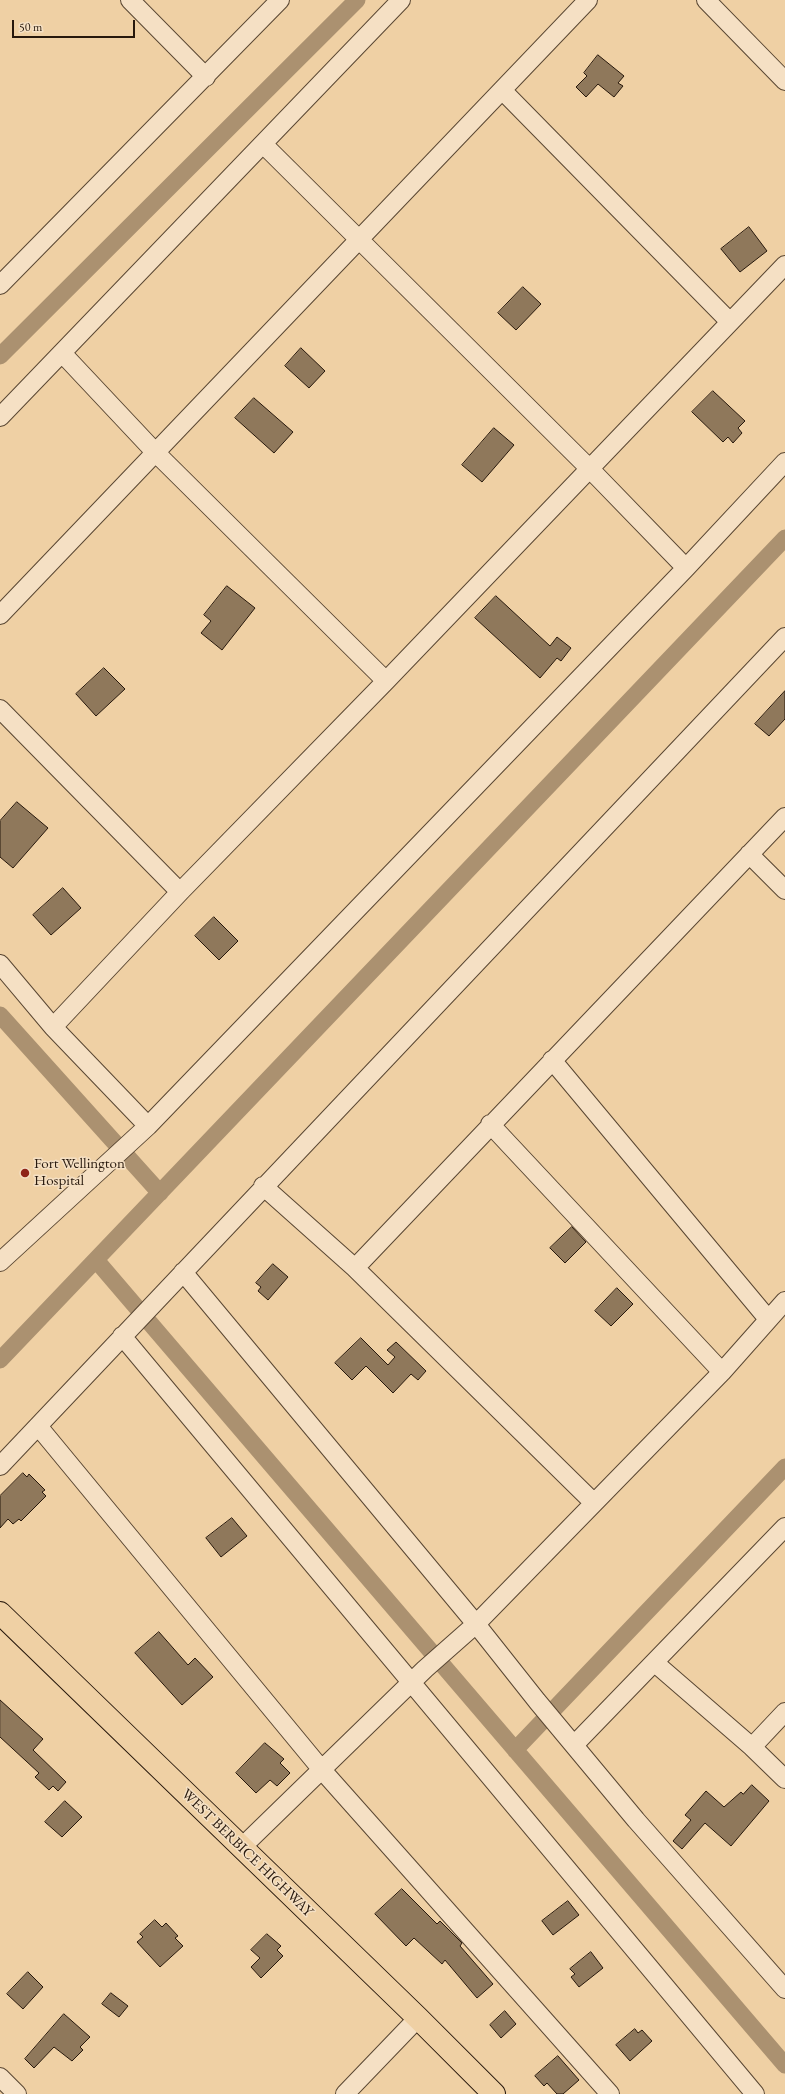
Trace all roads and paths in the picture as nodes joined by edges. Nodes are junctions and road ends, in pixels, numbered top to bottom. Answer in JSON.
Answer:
{"nodes":[{"id":1,"x":130,"y":0,"type":"edge"},
{"id":2,"x":280,"y":0,"type":"edge"},
{"id":3,"x":401,"y":0,"type":"edge"},
{"id":4,"x":588,"y":0,"type":"edge"},
{"id":5,"x":706,"y":0,"type":"edge"},
{"id":6,"x":206,"y":77,"type":"junction"},
{"id":7,"x":785,"y":81,"type":"edge"},
{"id":8,"x":502,"y":90,"type":"junction"},
{"id":9,"x":264,"y":144,"type":"junction"},
{"id":10,"x":358,"y":240,"type":"junction"},
{"id":11,"x":785,"y":265,"type":"edge"},
{"id":12,"x":0,"y":285,"type":"edge"},
{"id":13,"x":730,"y":322,"type":"junction"},
{"id":14,"x":62,"y":353,"type":"junction"},
{"id":15,"x":0,"y":417,"type":"edge"},
{"id":16,"x":154,"y":452,"type":"junction"},
{"id":17,"x":785,"y":462,"type":"edge"},
{"id":18,"x":590,"y":469,"type":"junction"},
{"id":19,"x":686,"y":568,"type":"junction"},
{"id":20,"x":0,"y":615,"type":"edge"},
{"id":21,"x":785,"y":637,"type":"edge"},
{"id":22,"x":386,"y":681,"type":"junction"},
{"id":23,"x":0,"y":709,"type":"edge"},
{"id":24,"x":785,"y":816,"type":"edge"},
{"id":25,"x":748,"y":854,"type":"junction"},
{"id":26,"x":785,"y":890,"type":"edge"},
{"id":27,"x":180,"y":892,"type":"junction"},
{"id":28,"x":0,"y":964,"type":"edge"},
{"id":29,"x":53,"y":1027,"type":"junction"},
{"id":30,"x":552,"y":1060,"type":"junction"},
{"id":31,"x":490,"y":1124,"type":"junction"},
{"id":32,"x":148,"y":1126,"type":"junction"},
{"id":33,"x":263,"y":1186,"type":"junction"},
{"id":34,"x":0,"y":1262,"type":"edge"},
{"id":35,"x":355,"y":1268,"type":"junction"},
{"id":36,"x":183,"y":1272,"type":"junction"},
{"id":37,"x":785,"y":1301,"type":"edge"},
{"id":38,"x":768,"y":1319,"type":"junction"},
{"id":39,"x":122,"y":1336,"type":"junction"},
{"id":40,"x":722,"y":1372,"type":"junction"},
{"id":41,"x":38,"y":1426,"type":"junction"},
{"id":42,"x":0,"y":1466,"type":"edge"},
{"id":43,"x":594,"y":1503,"type":"junction"},
{"id":44,"x":785,"y":1527,"type":"edge"},
{"id":45,"x":0,"y":1613,"type":"edge"},
{"id":46,"x":476,"y":1624,"type":"junction"},
{"id":47,"x":655,"y":1663,"type":"junction"},
{"id":48,"x":412,"y":1682,"type":"junction"},
{"id":49,"x":785,"y":1712,"type":"edge"},
{"id":50,"x":575,"y":1744,"type":"junction"},
{"id":51,"x":752,"y":1747,"type":"junction"},
{"id":52,"x":322,"y":1770,"type":"junction"},
{"id":53,"x":785,"y":1779,"type":"edge"},
{"id":54,"x":242,"y":1847,"type":"junction"},
{"id":55,"x":785,"y":1989,"type":"edge"},
{"id":56,"x":418,"y":2018,"type":"junction"},
{"id":57,"x":0,"y":2077,"type":"edge"},
{"id":58,"x":17,"y":2094,"type":"edge"},
{"id":59,"x":345,"y":2094,"type":"edge"},
{"id":60,"x":494,"y":2094,"type":"edge"},
{"id":61,"x":610,"y":2094,"type":"edge"},
{"id":62,"x":755,"y":2094,"type":"edge"}],
"edges":[{"from":1,"to":6,"type":"street"},
{"from":2,"to":6,"type":"street"},
{"from":3,"to":9,"type":"street"},
{"from":4,"to":8,"type":"street"},
{"from":5,"to":7,"type":"street"},
{"from":6,"to":12,"type":"street"},
{"from":8,"to":10,"type":"street"},
{"from":8,"to":13,"type":"street"},
{"from":9,"to":10,"type":"street"},
{"from":9,"to":14,"type":"street"},
{"from":10,"to":16,"type":"street"},
{"from":10,"to":18,"type":"street"},
{"from":11,"to":13,"type":"street"},
{"from":13,"to":18,"type":"street"},
{"from":14,"to":15,"type":"street"},
{"from":14,"to":16,"type":"street"},
{"from":16,"to":20,"type":"street"},
{"from":16,"to":22,"type":"street"},
{"from":17,"to":19,"type":"street"},
{"from":18,"to":19,"type":"street"},
{"from":18,"to":22,"type":"street"},
{"from":19,"to":32,"type":"street"},
{"from":21,"to":33,"type":"street"},
{"from":22,"to":27,"type":"street"},
{"from":23,"to":27,"type":"street"},
{"from":24,"to":25,"type":"street"},
{"from":25,"to":26,"type":"street"},
{"from":25,"to":30,"type":"street"},
{"from":27,"to":29,"type":"street"},
{"from":28,"to":29,"type":"street"},
{"from":29,"to":32,"type":"street"},
{"from":30,"to":31,"type":"street"},
{"from":30,"to":38,"type":"street"},
{"from":31,"to":35,"type":"street"},
{"from":31,"to":40,"type":"street"},
{"from":32,"to":34,"type":"street"},
{"from":33,"to":35,"type":"street"},
{"from":33,"to":36,"type":"street"},
{"from":35,"to":43,"type":"street"},
{"from":36,"to":39,"type":"street"},
{"from":36,"to":46,"type":"street"},
{"from":37,"to":38,"type":"street"},
{"from":38,"to":40,"type":"street"},
{"from":39,"to":41,"type":"street"},
{"from":39,"to":48,"type":"street"},
{"from":40,"to":43,"type":"street"},
{"from":41,"to":42,"type":"street"},
{"from":41,"to":52,"type":"street"},
{"from":43,"to":46,"type":"street"},
{"from":44,"to":47,"type":"street"},
{"from":45,"to":54,"type":"main road","name":"WEST BERBICE HIGHWAY"},
{"from":46,"to":48,"type":"street"},
{"from":46,"to":50,"type":"street"},
{"from":47,"to":50,"type":"street"},
{"from":47,"to":51,"type":"street"},
{"from":48,"to":52,"type":"street"},
{"from":48,"to":62,"type":"street"},
{"from":49,"to":51,"type":"street"},
{"from":50,"to":55,"type":"street"},
{"from":51,"to":53,"type":"street"},
{"from":52,"to":54,"type":"street"},
{"from":52,"to":61,"type":"street"},
{"from":54,"to":56,"type":"main road","name":"WEST BERBICE HIGHWAY"},
{"from":56,"to":59,"type":"street"},
{"from":56,"to":60,"type":"main road","name":"WEST BERBICE HIGHWAY"},
{"from":57,"to":58,"type":"street"}]}
